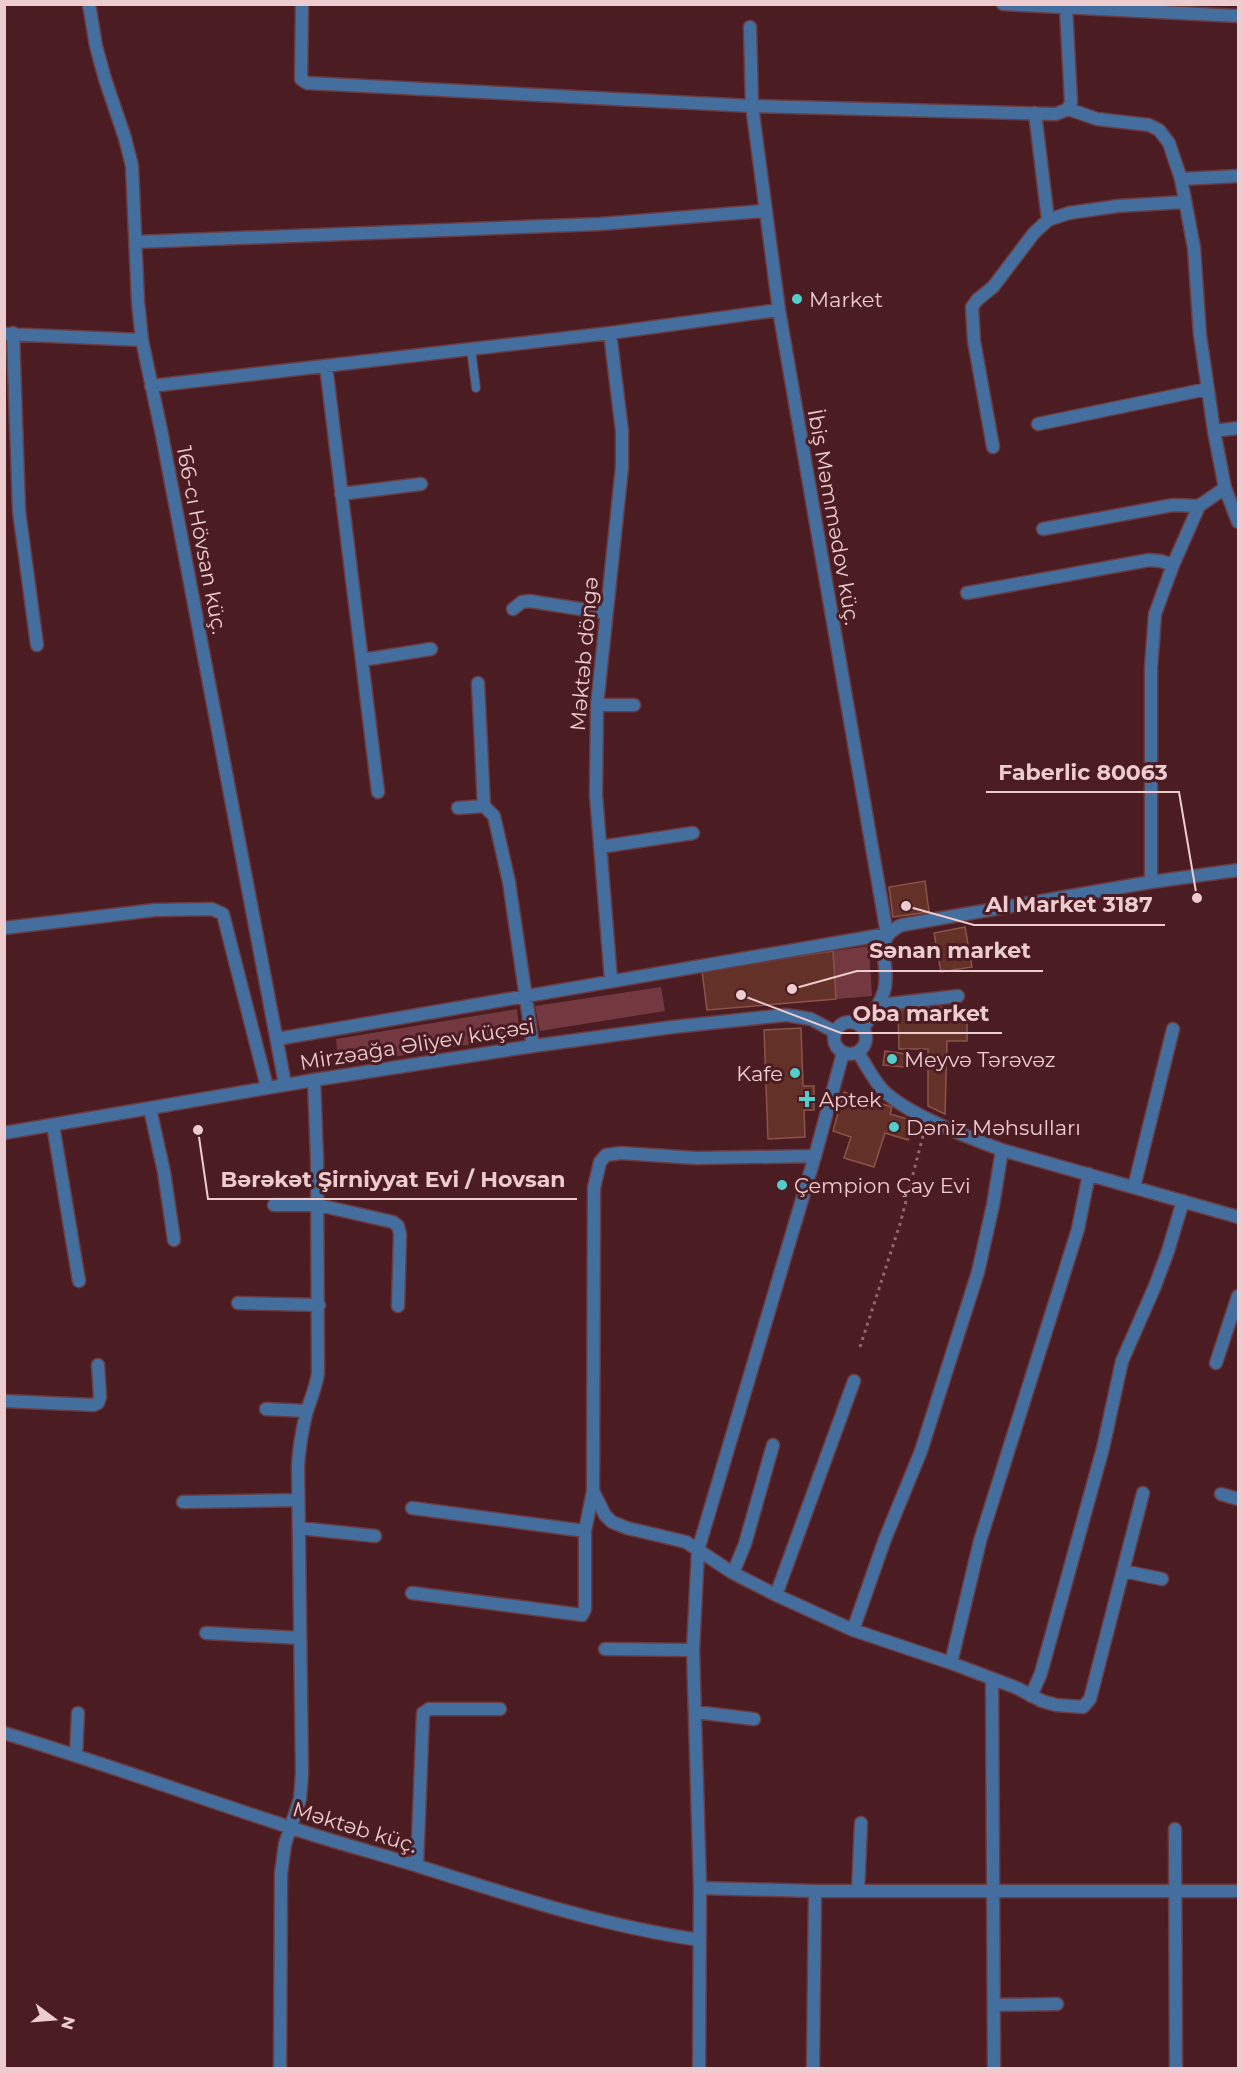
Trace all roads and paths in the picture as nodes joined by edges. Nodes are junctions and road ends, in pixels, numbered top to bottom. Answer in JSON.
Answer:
{"nodes":[{"id":1,"x":88,"y":4,"type":"edge"},
{"id":2,"x":302,"y":4,"type":"edge"},
{"id":3,"x":1003,"y":4,"type":"edge"},
{"id":4,"x":1066,"y":8,"type":"junction"},
{"id":5,"x":1239,"y":16,"type":"edge"},
{"id":6,"x":750,"y":27,"type":"dead end"},
{"id":7,"x":752,"y":106,"type":"junction"},
{"id":8,"x":1068,"y":109,"type":"junction"},
{"id":9,"x":1035,"y":113,"type":"junction"},
{"id":10,"x":1239,"y":176,"type":"edge"},
{"id":11,"x":1181,"y":179,"type":"junction"},
{"id":12,"x":1185,"y":202,"type":"junction"},
{"id":13,"x":764,"y":211,"type":"junction"},
{"id":14,"x":1048,"y":220,"type":"junction"},
{"id":15,"x":136,"y":242,"type":"junction"},
{"id":16,"x":778,"y":310,"type":"junction"},
{"id":17,"x":9,"y":333,"type":"edge"},
{"id":18,"x":610,"y":333,"type":"junction"},
{"id":19,"x":142,"y":340,"type":"junction"},
{"id":20,"x":471,"y":349,"type":"junction"},
{"id":21,"x":326,"y":366,"type":"junction"},
{"id":22,"x":151,"y":386,"type":"junction"},
{"id":23,"x":476,"y":388,"type":"dead end"},
{"id":24,"x":1207,"y":388,"type":"junction"},
{"id":25,"x":1038,"y":424,"type":"dead end"},
{"id":26,"x":1239,"y":428,"type":"edge"},
{"id":27,"x":1215,"y":431,"type":"junction"},
{"id":28,"x":993,"y":447,"type":"dead end"},
{"id":29,"x":421,"y":484,"type":"dead end"},
{"id":30,"x":1225,"y":488,"type":"junction"},
{"id":31,"x":341,"y":494,"type":"junction"},
{"id":32,"x":1199,"y":506,"type":"junction"},
{"id":33,"x":1239,"y":522,"type":"edge"},
{"id":34,"x":1043,"y":529,"type":"dead end"},
{"id":35,"x":1173,"y":565,"type":"junction"},
{"id":36,"x":967,"y":593,"type":"dead end"},
{"id":37,"x":513,"y":609,"type":"dead end"},
{"id":38,"x":606,"y":613,"type":"junction"},
{"id":39,"x":38,"y":645,"type":"dead end"},
{"id":40,"x":431,"y":649,"type":"dead end"},
{"id":41,"x":362,"y":660,"type":"junction"},
{"id":42,"x":478,"y":683,"type":"dead end"},
{"id":43,"x":597,"y":705,"type":"junction"},
{"id":44,"x":634,"y":705,"type":"dead end"},
{"id":45,"x":378,"y":792,"type":"dead end"},
{"id":46,"x":484,"y":806,"type":"junction"},
{"id":47,"x":458,"y":808,"type":"dead end"},
{"id":48,"x":693,"y":833,"type":"dead end"},
{"id":49,"x":600,"y":847,"type":"junction"},
{"id":50,"x":1239,"y":870,"type":"edge"},
{"id":51,"x":1151,"y":882,"type":"junction"},
{"id":52,"x":4,"y":928,"type":"edge"},
{"id":53,"x":886,"y":934,"type":"junction"},
{"id":54,"x":611,"y":980,"type":"junction"},
{"id":55,"x":526,"y":996,"type":"junction"},
{"id":56,"x":958,"y":996,"type":"dead end"},
{"id":57,"x":879,"y":1004,"type":"junction"},
{"id":58,"x":863,"y":1028,"type":"junction"},
{"id":59,"x":1173,"y":1029,"type":"dead end"},
{"id":60,"x":835,"y":1032,"type":"junction"},
{"id":61,"x":277,"y":1039,"type":"junction"},
{"id":62,"x":533,"y":1046,"type":"junction"},
{"id":63,"x":858,"y":1052,"type":"junction"},
{"id":64,"x":843,"y":1053,"type":"junction"},
{"id":65,"x":314,"y":1080,"type":"junction"},
{"id":66,"x":285,"y":1084,"type":"junction"},
{"id":67,"x":267,"y":1087,"type":"junction"},
{"id":68,"x":150,"y":1109,"type":"junction"},
{"id":69,"x":927,"y":1118,"type":"junction"},
{"id":70,"x":52,"y":1125,"type":"junction"},
{"id":71,"x":4,"y":1133,"type":"edge"},
{"id":72,"x":1002,"y":1150,"type":"junction"},
{"id":73,"x":815,"y":1156,"type":"junction"},
{"id":74,"x":1089,"y":1174,"type":"junction"},
{"id":75,"x":1134,"y":1187,"type":"junction"},
{"id":76,"x":1183,"y":1201,"type":"junction"},
{"id":77,"x":274,"y":1205,"type":"dead end"},
{"id":78,"x":318,"y":1205,"type":"junction"},
{"id":79,"x":1239,"y":1217,"type":"edge"},
{"id":80,"x":174,"y":1240,"type":"dead end"},
{"id":81,"x":79,"y":1281,"type":"dead end"},
{"id":82,"x":1239,"y":1296,"type":"edge"},
{"id":83,"x":238,"y":1303,"type":"dead end"},
{"id":84,"x":319,"y":1305,"type":"junction"},
{"id":85,"x":398,"y":1306,"type":"dead end"},
{"id":86,"x":860,"y":1347,"type":"dead end"},
{"id":87,"x":1216,"y":1363,"type":"dead end"},
{"id":88,"x":98,"y":1365,"type":"dead end"},
{"id":89,"x":854,"y":1381,"type":"dead end"},
{"id":90,"x":4,"y":1401,"type":"edge"},
{"id":91,"x":266,"y":1409,"type":"dead end"},
{"id":92,"x":307,"y":1411,"type":"junction"},
{"id":93,"x":773,"y":1445,"type":"dead end"},
{"id":94,"x":593,"y":1491,"type":"junction"},
{"id":95,"x":1143,"y":1493,"type":"dead end"},
{"id":96,"x":1221,"y":1494,"type":"dead end"},
{"id":97,"x":1239,"y":1499,"type":"edge"},
{"id":98,"x":298,"y":1500,"type":"junction"},
{"id":99,"x":183,"y":1502,"type":"dead end"},
{"id":100,"x":412,"y":1508,"type":"dead end"},
{"id":101,"x":299,"y":1528,"type":"junction"},
{"id":102,"x":585,"y":1531,"type":"junction"},
{"id":103,"x":375,"y":1536,"type":"dead end"},
{"id":104,"x":698,"y":1550,"type":"junction"},
{"id":105,"x":1123,"y":1571,"type":"junction"},
{"id":106,"x":733,"y":1573,"type":"junction"},
{"id":107,"x":1162,"y":1579,"type":"dead end"},
{"id":108,"x":412,"y":1593,"type":"dead end"},
{"id":109,"x":776,"y":1595,"type":"junction"},
{"id":110,"x":853,"y":1630,"type":"junction"},
{"id":111,"x":206,"y":1633,"type":"dead end"},
{"id":112,"x":300,"y":1638,"type":"junction"},
{"id":113,"x":604,"y":1649,"type":"dead end"},
{"id":114,"x":693,"y":1650,"type":"junction"},
{"id":115,"x":951,"y":1664,"type":"junction"},
{"id":116,"x":993,"y":1679,"type":"junction"},
{"id":117,"x":1031,"y":1696,"type":"junction"},
{"id":118,"x":500,"y":1709,"type":"dead end"},
{"id":119,"x":695,"y":1712,"type":"junction"},
{"id":120,"x":78,"y":1713,"type":"dead end"},
{"id":121,"x":754,"y":1719,"type":"dead end"},
{"id":122,"x":4,"y":1733,"type":"edge"},
{"id":123,"x":76,"y":1755,"type":"junction"},
{"id":124,"x":861,"y":1822,"type":"dead end"},
{"id":125,"x":292,"y":1828,"type":"junction"},
{"id":126,"x":1175,"y":1829,"type":"dead end"},
{"id":127,"x":417,"y":1865,"type":"junction"},
{"id":128,"x":700,"y":1888,"type":"junction"},
{"id":129,"x":993,"y":1890,"type":"junction"},
{"id":130,"x":814,"y":1891,"type":"junction"},
{"id":131,"x":858,"y":1891,"type":"junction"},
{"id":132,"x":1239,"y":1891,"type":"edge"},
{"id":133,"x":1175,"y":1892,"type":"junction"},
{"id":134,"x":700,"y":1940,"type":"junction"},
{"id":135,"x":1057,"y":2004,"type":"dead end"},
{"id":136,"x":994,"y":2005,"type":"junction"},
{"id":137,"x":280,"y":2068,"type":"edge"},
{"id":138,"x":699,"y":2068,"type":"edge"},
{"id":139,"x":813,"y":2068,"type":"edge"},
{"id":140,"x":994,"y":2068,"type":"edge"},
{"id":141,"x":1176,"y":2068,"type":"edge"}],
"edges":[{"from":1,"to":15,"type":"street","name":"166-cı Hövsan küç."},
{"from":2,"to":7,"type":"street"},
{"from":3,"to":4,"type":"street"},
{"from":4,"to":5,"type":"street"},
{"from":4,"to":8,"type":"street"},
{"from":6,"to":7,"type":"street","name":"İbiş Məmmədov küç."},
{"from":7,"to":9,"type":"street"},
{"from":7,"to":13,"type":"street","name":"İbiş Məmmədov küç."},
{"from":8,"to":9,"type":"street"},
{"from":8,"to":11,"type":"street"},
{"from":9,"to":14,"type":"street"},
{"from":10,"to":11,"type":"street"},
{"from":11,"to":12,"type":"street"},
{"from":12,"to":14,"type":"street"},
{"from":12,"to":24,"type":"street"},
{"from":13,"to":15,"type":"street"},
{"from":13,"to":16,"type":"street","name":"İbiş Məmmədov küç."},
{"from":14,"to":28,"type":"street"},
{"from":15,"to":19,"type":"street","name":"166-cı Hövsan küç."},
{"from":16,"to":18,"type":"street"},
{"from":16,"to":53,"type":"street","name":"İbiş Məmmədov küç."},
{"from":17,"to":19,"type":"street"},
{"from":17,"to":39,"type":"street"},
{"from":18,"to":20,"type":"street"},
{"from":18,"to":38,"type":"street","name":"Məktəb döngə"},
{"from":19,"to":22,"type":"street","name":"166-cı Hövsan küç."},
{"from":20,"to":21,"type":"street"},
{"from":20,"to":23,"type":"lane"},
{"from":21,"to":22,"type":"street"},
{"from":21,"to":31,"type":"street"},
{"from":22,"to":61,"type":"street","name":"166-cı Hövsan küç."},
{"from":24,"to":25,"type":"street"},
{"from":24,"to":27,"type":"street"},
{"from":26,"to":27,"type":"street"},
{"from":27,"to":30,"type":"street"},
{"from":29,"to":31,"type":"street"},
{"from":30,"to":32,"type":"street"},
{"from":30,"to":33,"type":"street"},
{"from":31,"to":41,"type":"street"},
{"from":32,"to":34,"type":"street"},
{"from":32,"to":35,"type":"street"},
{"from":35,"to":36,"type":"street"},
{"from":35,"to":51,"type":"street"},
{"from":37,"to":38,"type":"street"},
{"from":38,"to":43,"type":"street","name":"Məktəb döngə"},
{"from":40,"to":41,"type":"street"},
{"from":41,"to":45,"type":"street"},
{"from":42,"to":46,"type":"street"},
{"from":43,"to":44,"type":"street"},
{"from":43,"to":49,"type":"street","name":"Məktəb döngə"},
{"from":46,"to":47,"type":"street"},
{"from":46,"to":55,"type":"street"},
{"from":48,"to":49,"type":"street"},
{"from":49,"to":54,"type":"street","name":"Məktəb döngə"},
{"from":50,"to":51,"type":"street"},
{"from":51,"to":53,"type":"street"},
{"from":52,"to":67,"type":"street"},
{"from":53,"to":54,"type":"street"},
{"from":53,"to":57,"type":"street","name":"İbiş Məmmədov küç."},
{"from":54,"to":55,"type":"street"},
{"from":55,"to":61,"type":"street"},
{"from":55,"to":62,"type":"street"},
{"from":56,"to":57,"type":"street"},
{"from":57,"to":58,"type":"street"},
{"from":58,"to":60,"type":"street"},
{"from":58,"to":63,"type":"street"},
{"from":59,"to":75,"type":"street"},
{"from":60,"to":62,"type":"street","name":"Mirzəağa Əliyev küçəsi"},
{"from":60,"to":64,"type":"street"},
{"from":61,"to":66,"type":"street","name":"166-cı Hövsan küç."},
{"from":62,"to":65,"type":"street","name":"Mirzəağa Əliyev küçəsi"},
{"from":63,"to":64,"type":"street"},
{"from":63,"to":69,"type":"street"},
{"from":64,"to":73,"type":"street"},
{"from":65,"to":66,"type":"street","name":"Mirzəağa Əliyev küçəsi"},
{"from":65,"to":78,"type":"street"},
{"from":66,"to":67,"type":"street","name":"Mirzəağa Əliyev küçəsi"},
{"from":67,"to":68,"type":"street","name":"Mirzəağa Əliyev küçəsi"},
{"from":68,"to":70,"type":"street","name":"Mirzəağa Əliyev küçəsi"},
{"from":68,"to":80,"type":"street"},
{"from":69,"to":72,"type":"street"},
{"from":69,"to":86,"type":"path"},
{"from":70,"to":71,"type":"street","name":"Mirzəağa Əliyev küçəsi"},
{"from":70,"to":81,"type":"street"},
{"from":72,"to":74,"type":"street"},
{"from":72,"to":110,"type":"street"},
{"from":73,"to":94,"type":"street"},
{"from":73,"to":104,"type":"street"},
{"from":74,"to":75,"type":"street"},
{"from":74,"to":115,"type":"street"},
{"from":75,"to":76,"type":"street"},
{"from":76,"to":79,"type":"street"},
{"from":76,"to":117,"type":"street"},
{"from":77,"to":78,"type":"street"},
{"from":78,"to":84,"type":"street"},
{"from":78,"to":85,"type":"street"},
{"from":82,"to":87,"type":"street"},
{"from":83,"to":84,"type":"street"},
{"from":84,"to":92,"type":"street"},
{"from":88,"to":90,"type":"street"},
{"from":89,"to":109,"type":"street"},
{"from":91,"to":92,"type":"street"},
{"from":92,"to":98,"type":"street"},
{"from":93,"to":106,"type":"street"},
{"from":94,"to":102,"type":"street"},
{"from":94,"to":104,"type":"street"},
{"from":95,"to":105,"type":"street"},
{"from":96,"to":97,"type":"street"},
{"from":98,"to":99,"type":"street"},
{"from":98,"to":101,"type":"street"},
{"from":100,"to":102,"type":"street"},
{"from":101,"to":103,"type":"street"},
{"from":101,"to":112,"type":"street"},
{"from":102,"to":108,"type":"street"},
{"from":104,"to":106,"type":"street"},
{"from":104,"to":114,"type":"street"},
{"from":105,"to":107,"type":"street"},
{"from":105,"to":117,"type":"street"},
{"from":106,"to":109,"type":"street"},
{"from":109,"to":110,"type":"street"},
{"from":110,"to":115,"type":"street"},
{"from":111,"to":112,"type":"street"},
{"from":112,"to":125,"type":"street"},
{"from":113,"to":114,"type":"street"},
{"from":114,"to":119,"type":"street"},
{"from":115,"to":116,"type":"street"},
{"from":116,"to":117,"type":"street"},
{"from":116,"to":129,"type":"street"},
{"from":118,"to":127,"type":"street"},
{"from":119,"to":121,"type":"street"},
{"from":119,"to":128,"type":"street"},
{"from":120,"to":123,"type":"street"},
{"from":122,"to":123,"type":"street","name":"Məktəb küç."},
{"from":123,"to":125,"type":"street","name":"Məktəb küç."},
{"from":124,"to":131,"type":"street"},
{"from":125,"to":127,"type":"street","name":"Məktəb küç."},
{"from":125,"to":137,"type":"street"},
{"from":126,"to":133,"type":"street"},
{"from":127,"to":134,"type":"street","name":"Məktəb küç."},
{"from":128,"to":130,"type":"street"},
{"from":128,"to":134,"type":"street"},
{"from":129,"to":131,"type":"street"},
{"from":129,"to":133,"type":"street"},
{"from":129,"to":136,"type":"street"},
{"from":130,"to":131,"type":"street"},
{"from":130,"to":139,"type":"street"},
{"from":132,"to":133,"type":"street"},
{"from":133,"to":141,"type":"street"},
{"from":134,"to":138,"type":"street"},
{"from":135,"to":136,"type":"street"},
{"from":136,"to":140,"type":"street"}]}
